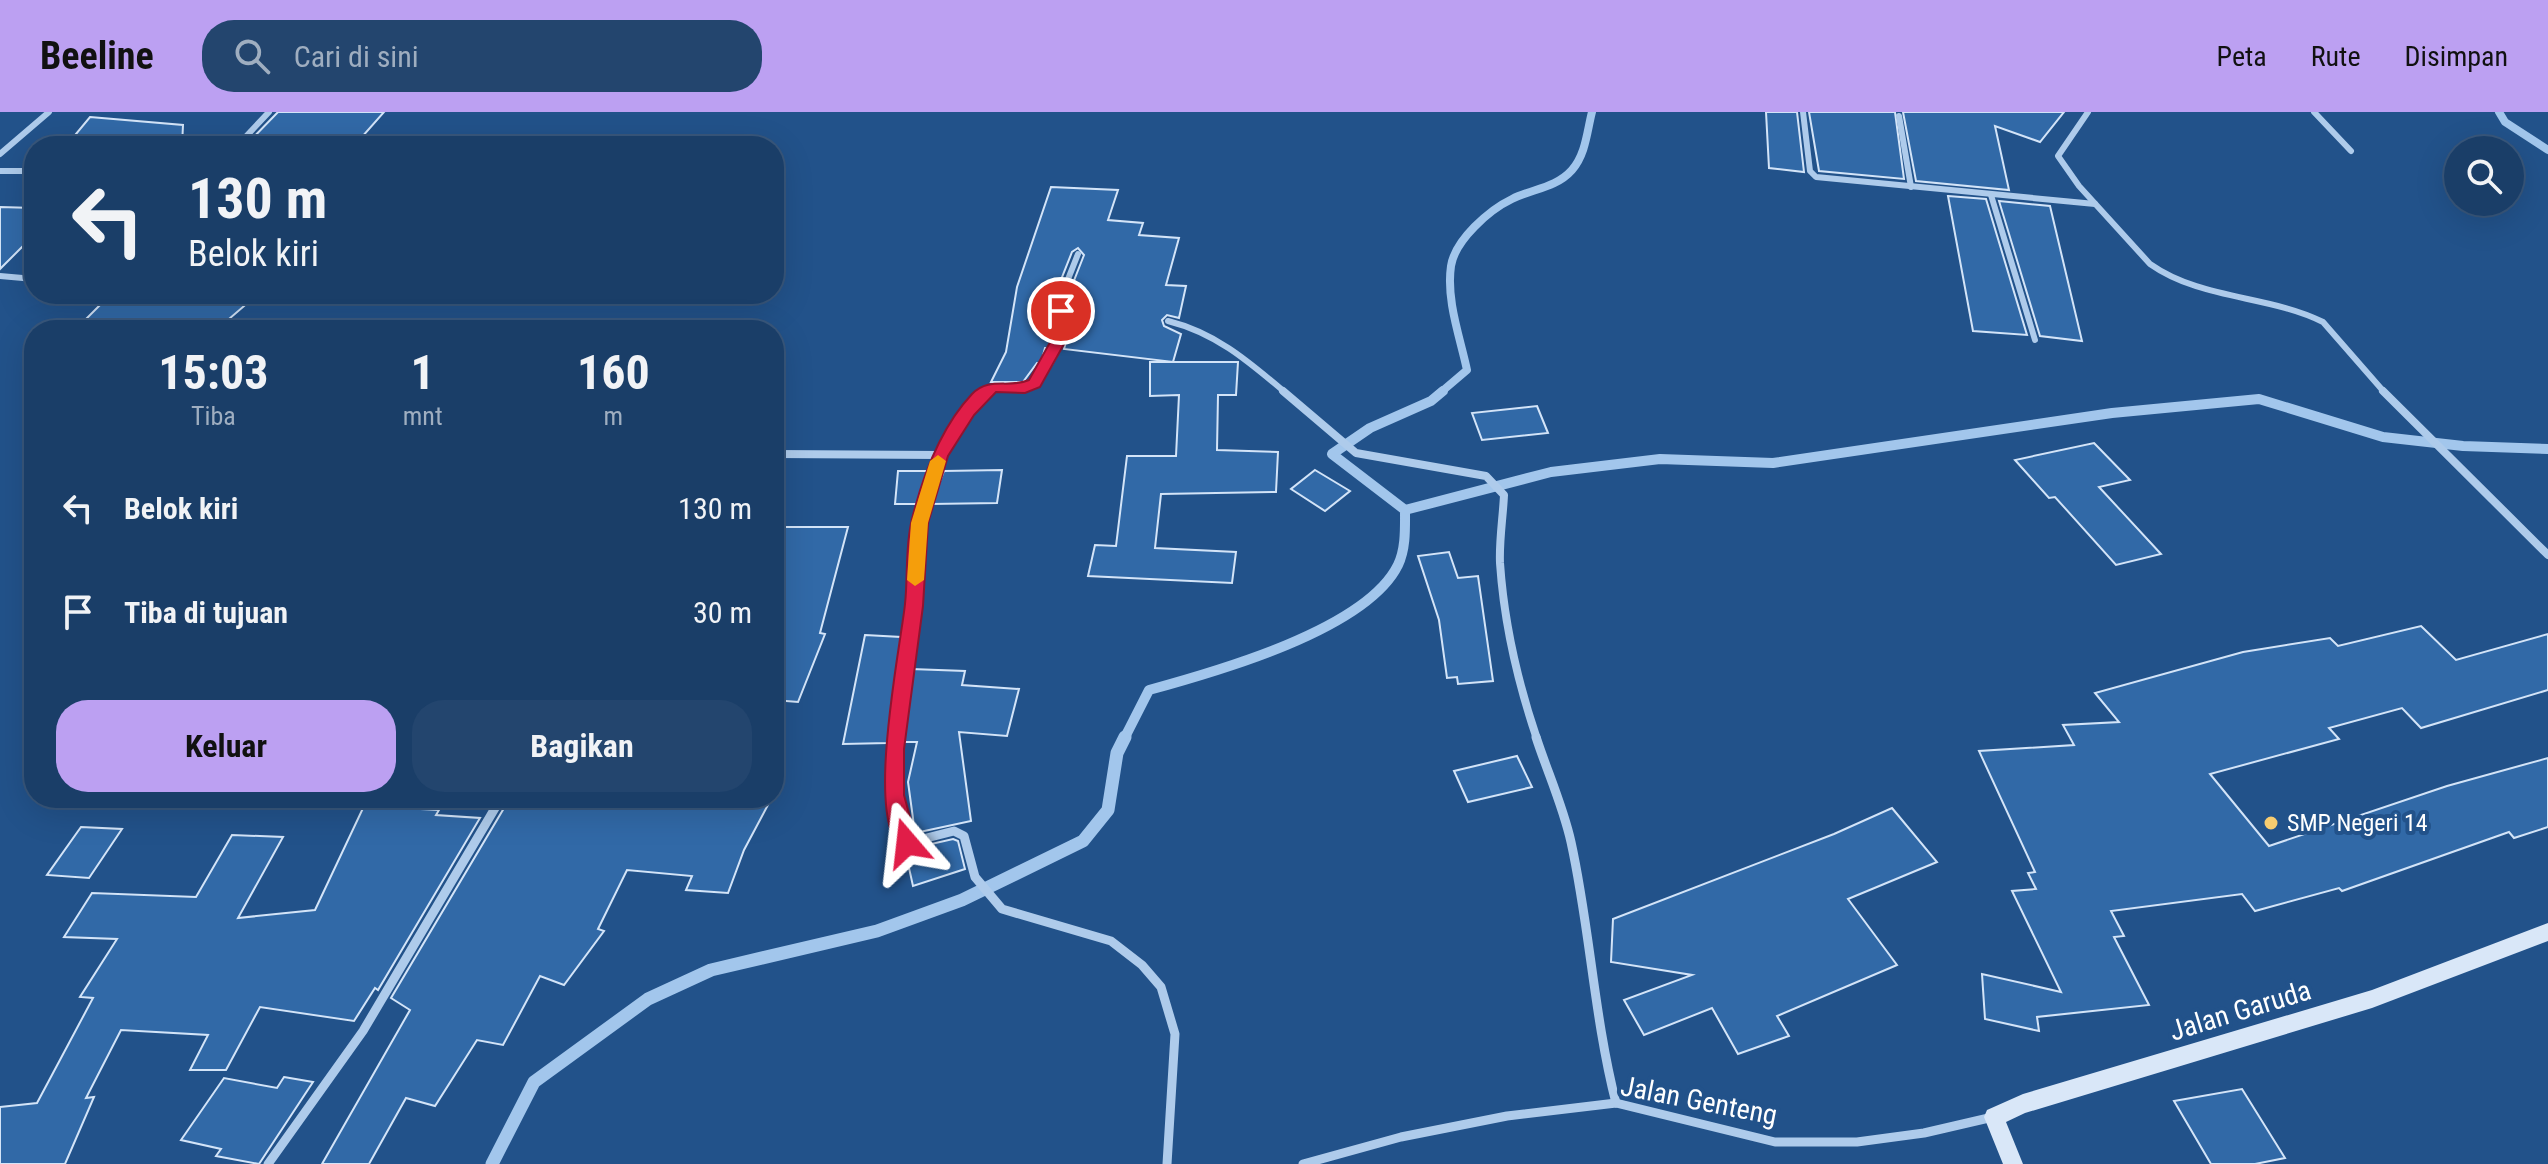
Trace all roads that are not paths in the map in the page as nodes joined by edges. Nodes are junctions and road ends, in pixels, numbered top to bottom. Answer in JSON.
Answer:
{"nodes":[{"id":1,"x":49,"y":112,"type":"edge"},
{"id":2,"x":269,"y":112,"type":"edge"},
{"id":3,"x":1803,"y":112,"type":"edge"},
{"id":4,"x":2088,"y":112,"type":"edge"},
{"id":5,"x":2314,"y":112,"type":"edge"},
{"id":6,"x":1899,"y":116,"type":"dead end"},
{"id":7,"x":246,"y":136,"type":"edge"},
{"id":8,"x":2351,"y":151,"type":"dead end"},
{"id":9,"x":0,"y":154,"type":"edge"},
{"id":10,"x":0,"y":171,"type":"edge"},
{"id":11,"x":24,"y":171,"type":"edge"},
{"id":12,"x":1911,"y":187,"type":"junction"},
{"id":13,"x":1991,"y":195,"type":"junction"},
{"id":14,"x":2096,"y":204,"type":"junction"},
{"id":15,"x":1078,"y":254,"type":"dead end"},
{"id":16,"x":0,"y":276,"type":"edge"},
{"id":17,"x":24,"y":278,"type":"edge"},
{"id":18,"x":1168,"y":321,"type":"dead end"},
{"id":19,"x":2035,"y":340,"type":"dead end"},
{"id":20,"x":784,"y":454,"type":"edge"},
{"id":21,"x":940,"y":455,"type":"junction"},
{"id":22,"x":2548,"y":555,"type":"edge"},
{"id":23,"x":495,"y":808,"type":"edge"},
{"id":24,"x":2548,"y":932,"type":"edge"},
{"id":25,"x":1616,"y":1103,"type":"junction"},
{"id":26,"x":1994,"y":1117,"type":"junction"},
{"id":27,"x":268,"y":1164,"type":"edge"},
{"id":28,"x":1167,"y":1164,"type":"edge"},
{"id":29,"x":1303,"y":1164,"type":"edge"},
{"id":30,"x":2013,"y":1164,"type":"edge"}],
"edges":[{"from":1,"to":9,"type":"street"},
{"from":2,"to":7,"type":"street"},
{"from":3,"to":12,"type":"street"},
{"from":4,"to":14,"type":"street"},
{"from":5,"to":8,"type":"street"},
{"from":6,"to":12,"type":"street"},
{"from":10,"to":11,"type":"street"},
{"from":12,"to":13,"type":"street"},
{"from":13,"to":14,"type":"street"},
{"from":13,"to":19,"type":"street"},
{"from":14,"to":22,"type":"street"},
{"from":15,"to":21,"type":"street"},
{"from":16,"to":17,"type":"street"},
{"from":18,"to":25,"type":"street"},
{"from":20,"to":21,"type":"street"},
{"from":21,"to":28,"type":"street"},
{"from":23,"to":27,"type":"street"},
{"from":24,"to":26,"type":"street","name":"Jalan Garuda"},
{"from":25,"to":26,"type":"street","name":"Jalan Genteng"},
{"from":25,"to":29,"type":"street","name":"Jalan Genteng"},
{"from":26,"to":30,"type":"street"}]}
